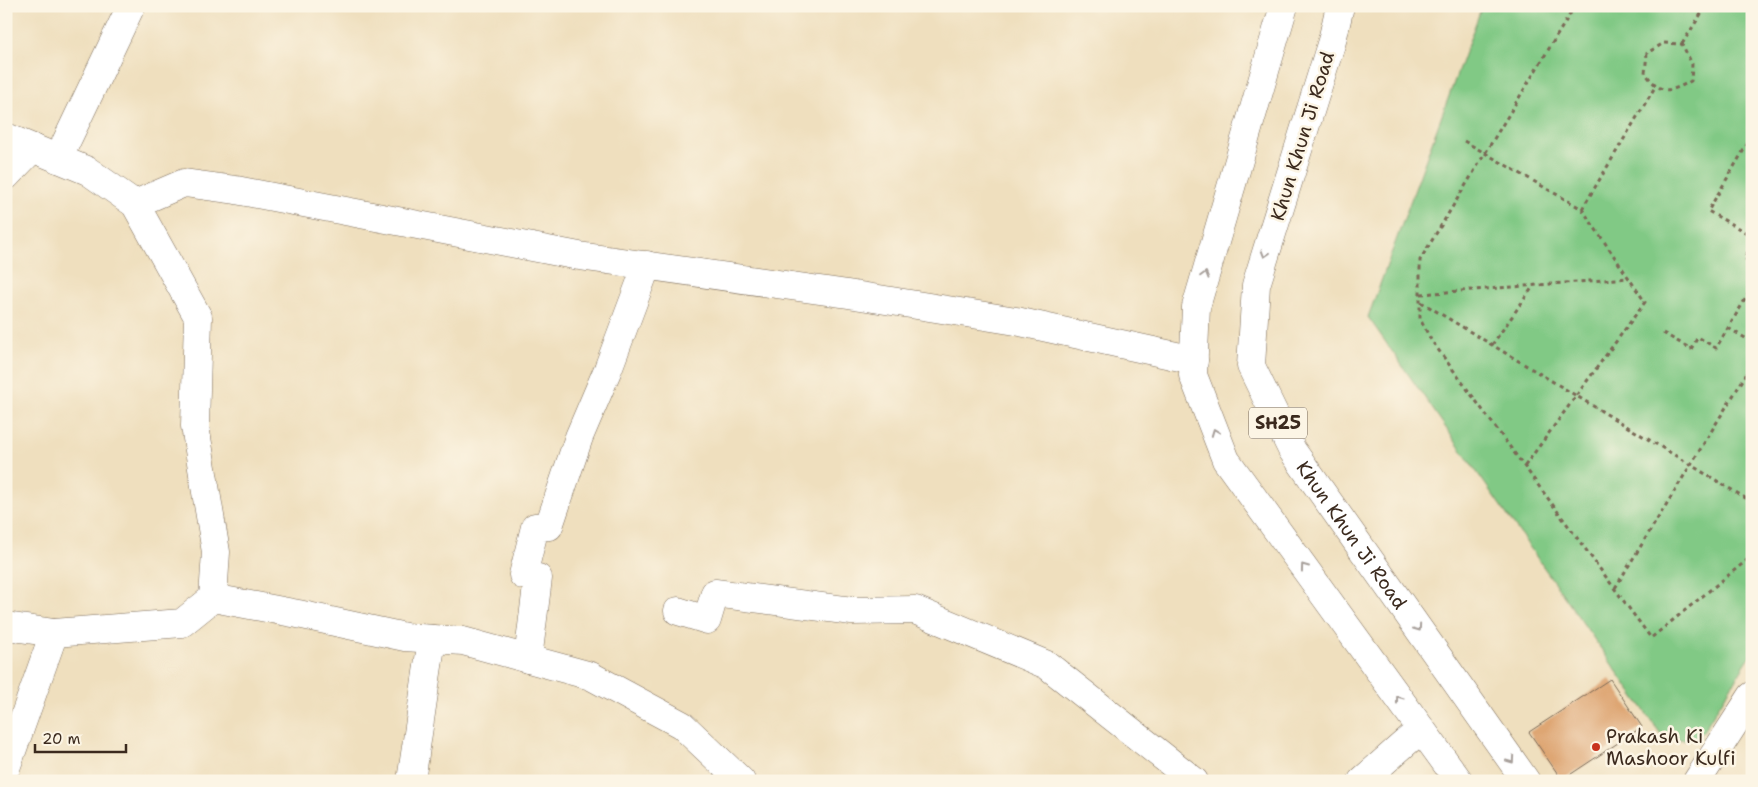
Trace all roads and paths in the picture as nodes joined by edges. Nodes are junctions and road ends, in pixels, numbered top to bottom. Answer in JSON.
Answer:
{"nodes":[{"id":1,"x":131,"y":6,"type":"edge"},
{"id":2,"x":1284,"y":6,"type":"edge"},
{"id":3,"x":1340,"y":6,"type":"edge"},
{"id":4,"x":1575,"y":6,"type":"edge"},
{"id":5,"x":1706,"y":6,"type":"edge"},
{"id":6,"x":1682,"y":44,"type":"junction"},
{"id":7,"x":1655,"y":87,"type":"junction"},
{"id":8,"x":1752,"y":136,"type":"edge"},
{"id":9,"x":6,"y":137,"type":"edge"},
{"id":10,"x":1464,"y":140,"type":"dead end"},
{"id":11,"x":32,"y":148,"type":"junction"},
{"id":12,"x":1486,"y":153,"type":"junction"},
{"id":13,"x":58,"y":159,"type":"junction"},
{"id":14,"x":6,"y":176,"type":"edge"},
{"id":15,"x":135,"y":204,"type":"junction"},
{"id":16,"x":1582,"y":209,"type":"junction"},
{"id":17,"x":1752,"y":236,"type":"edge"},
{"id":18,"x":1752,"y":246,"type":"edge"},
{"id":19,"x":1752,"y":263,"type":"edge"},
{"id":20,"x":647,"y":266,"type":"junction"},
{"id":21,"x":1630,"y":278,"type":"junction"},
{"id":22,"x":1532,"y":287,"type":"junction"},
{"id":23,"x":1752,"y":289,"type":"edge"},
{"id":24,"x":1421,"y":294,"type":"junction"},
{"id":25,"x":1420,"y":302,"type":"junction"},
{"id":26,"x":1728,"y":328,"type":"junction"},
{"id":27,"x":1663,"y":333,"type":"dead end"},
{"id":28,"x":1752,"y":342,"type":"edge"},
{"id":29,"x":1492,"y":345,"type":"junction"},
{"id":30,"x":1194,"y":360,"type":"junction"},
{"id":31,"x":1752,"y":365,"type":"edge"},
{"id":32,"x":1574,"y":396,"type":"junction"},
{"id":33,"x":1690,"y":465,"type":"junction"},
{"id":34,"x":1524,"y":467,"type":"junction"},
{"id":35,"x":1752,"y":502,"type":"edge"},
{"id":36,"x":1752,"y":556,"type":"edge"},
{"id":37,"x":1615,"y":588,"type":"junction"},
{"id":38,"x":213,"y":598,"type":"junction"},
{"id":39,"x":678,"y":611,"type":"dead end"},
{"id":40,"x":6,"y":626,"type":"edge"},
{"id":41,"x":54,"y":633,"type":"junction"},
{"id":42,"x":432,"y":639,"type":"junction"},
{"id":43,"x":528,"y":659,"type":"junction"},
{"id":44,"x":1752,"y":696,"type":"edge"},
{"id":45,"x":1421,"y":729,"type":"junction"},
{"id":46,"x":6,"y":768,"type":"edge"},
{"id":47,"x":410,"y":781,"type":"edge"},
{"id":48,"x":741,"y":781,"type":"edge"},
{"id":49,"x":1194,"y":781,"type":"edge"},
{"id":50,"x":1362,"y":781,"type":"edge"},
{"id":51,"x":1459,"y":781,"type":"edge"},
{"id":52,"x":1526,"y":781,"type":"edge"},
{"id":53,"x":1697,"y":781,"type":"edge"}],
"edges":[{"from":1,"to":13,"type":"street"},
{"from":30,"to":2,"type":"street","one_way":true},
{"from":3,"to":52,"type":"street","name":"Khun Khun Ji Road","number":"SH25","one_way":true},
{"from":4,"to":12,"type":"path"},
{"from":5,"to":6,"type":"path"},
{"from":6,"to":7,"type":"path"},
{"from":6,"to":7,"type":"path"},
{"from":7,"to":16,"type":"path"},
{"from":8,"to":17,"type":"path"},
{"from":9,"to":11,"type":"street"},
{"from":10,"to":12,"type":"path"},
{"from":11,"to":13,"type":"street"},
{"from":11,"to":14,"type":"street"},
{"from":12,"to":16,"type":"path"},
{"from":12,"to":24,"type":"path"},
{"from":13,"to":15,"type":"street"},
{"from":15,"to":20,"type":"street"},
{"from":15,"to":38,"type":"street"},
{"from":16,"to":21,"type":"path"},
{"from":18,"to":19,"type":"path"},
{"from":20,"to":30,"type":"street"},
{"from":20,"to":43,"type":"street"},
{"from":21,"to":22,"type":"path"},
{"from":21,"to":32,"type":"path"},
{"from":22,"to":24,"type":"path"},
{"from":22,"to":29,"type":"path"},
{"from":23,"to":26,"type":"path"},
{"from":24,"to":25,"type":"path"},
{"from":25,"to":29,"type":"path"},
{"from":25,"to":34,"type":"path"},
{"from":26,"to":27,"type":"path"},
{"from":26,"to":28,"type":"path"},
{"from":29,"to":32,"type":"path"},
{"from":45,"to":30,"type":"street","one_way":true},
{"from":31,"to":33,"type":"path"},
{"from":32,"to":33,"type":"path"},
{"from":32,"to":34,"type":"path"},
{"from":33,"to":35,"type":"path"},
{"from":33,"to":37,"type":"path"},
{"from":34,"to":37,"type":"path"},
{"from":36,"to":37,"type":"path"},
{"from":38,"to":41,"type":"street"},
{"from":38,"to":42,"type":"street"},
{"from":39,"to":49,"type":"street"},
{"from":40,"to":41,"type":"street"},
{"from":41,"to":46,"type":"street"},
{"from":42,"to":43,"type":"street"},
{"from":42,"to":47,"type":"street"},
{"from":43,"to":48,"type":"street"},
{"from":44,"to":53,"type":"street"},
{"from":45,"to":50,"type":"street"},
{"from":45,"to":51,"type":"street"}]}
